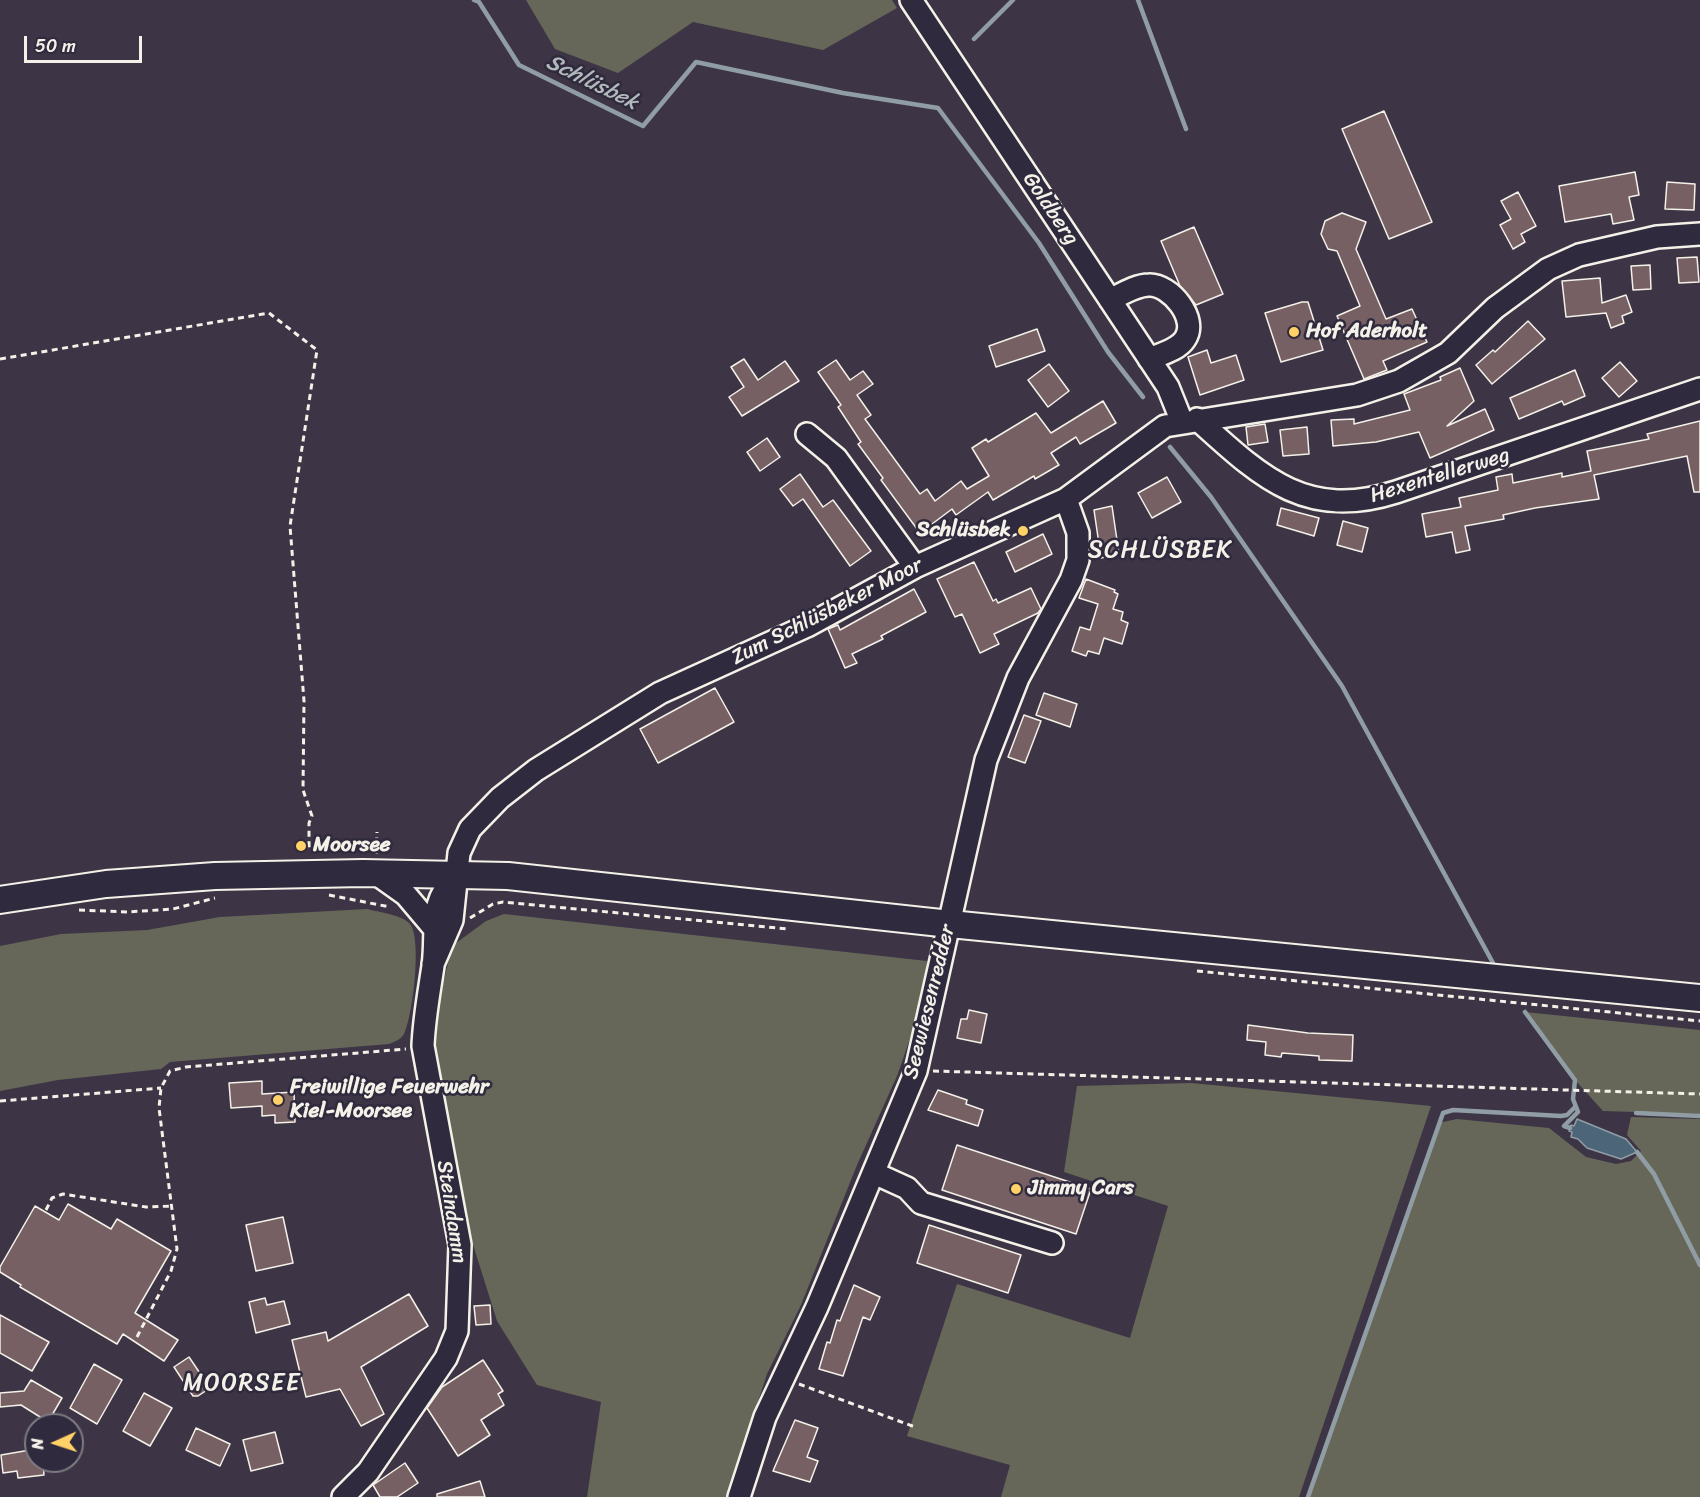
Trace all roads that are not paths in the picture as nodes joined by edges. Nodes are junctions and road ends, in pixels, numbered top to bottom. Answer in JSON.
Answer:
{"nodes":[{"id":1,"x":911,"y":0,"type":"edge"},
{"id":2,"x":1700,"y":234,"type":"edge"},
{"id":3,"x":1110,"y":300,"type":"junction"},
{"id":4,"x":1149,"y":359,"type":"junction"},
{"id":5,"x":1700,"y":389,"type":"edge"},
{"id":6,"x":1189,"y":420,"type":"junction"},
{"id":7,"x":807,"y":434,"type":"dead end"},
{"id":8,"x":1066,"y":499,"type":"junction"},
{"id":9,"x":915,"y":567,"type":"junction"},
{"id":10,"x":375,"y":873,"type":"junction"},
{"id":11,"x":457,"y":874,"type":"junction"},
{"id":12,"x":0,"y":900,"type":"edge"},
{"id":13,"x":443,"y":924,"type":"junction"},
{"id":14,"x":950,"y":924,"type":"junction"},
{"id":15,"x":1700,"y":998,"type":"edge"},
{"id":16,"x":874,"y":1173,"type":"junction"},
{"id":17,"x":1052,"y":1243,"type":"dead end"},
{"id":18,"x":343,"y":1497,"type":"edge"},
{"id":19,"x":739,"y":1497,"type":"edge"}],
"edges":[{"from":1,"to":3,"type":"street","name":"Goldberg"},
{"from":2,"to":6,"type":"street","name":"Zum Schlüsbeker Moor"},
{"from":3,"to":4,"type":"street","name":"Goldberg"},
{"from":3,"to":4,"type":"street"},
{"from":4,"to":6,"type":"street","name":"Goldberg"},
{"from":5,"to":6,"type":"street","name":"Hexentellerweg"},
{"from":6,"to":8,"type":"street","name":"Zum Schlüsbeker Moor"},
{"from":7,"to":9,"type":"street"},
{"from":8,"to":9,"type":"street","name":"Zum Schlüsbeker Moor"},
{"from":8,"to":14,"type":"street","name":"Seewiesenredder"},
{"from":9,"to":11,"type":"street","name":"Zum Schlüsbeker Moor"},
{"from":10,"to":11,"type":"main road"},
{"from":10,"to":12,"type":"main road"},
{"from":10,"to":13,"type":"street"},
{"from":11,"to":13,"type":"street","name":"Steindamm"},
{"from":11,"to":14,"type":"main road"},
{"from":13,"to":18,"type":"street","name":"Steindamm"},
{"from":14,"to":15,"type":"main road"},
{"from":14,"to":16,"type":"street","name":"Seewiesenredder"},
{"from":16,"to":17,"type":"street"},
{"from":16,"to":19,"type":"street","name":"Seewiesenredder"}]}
